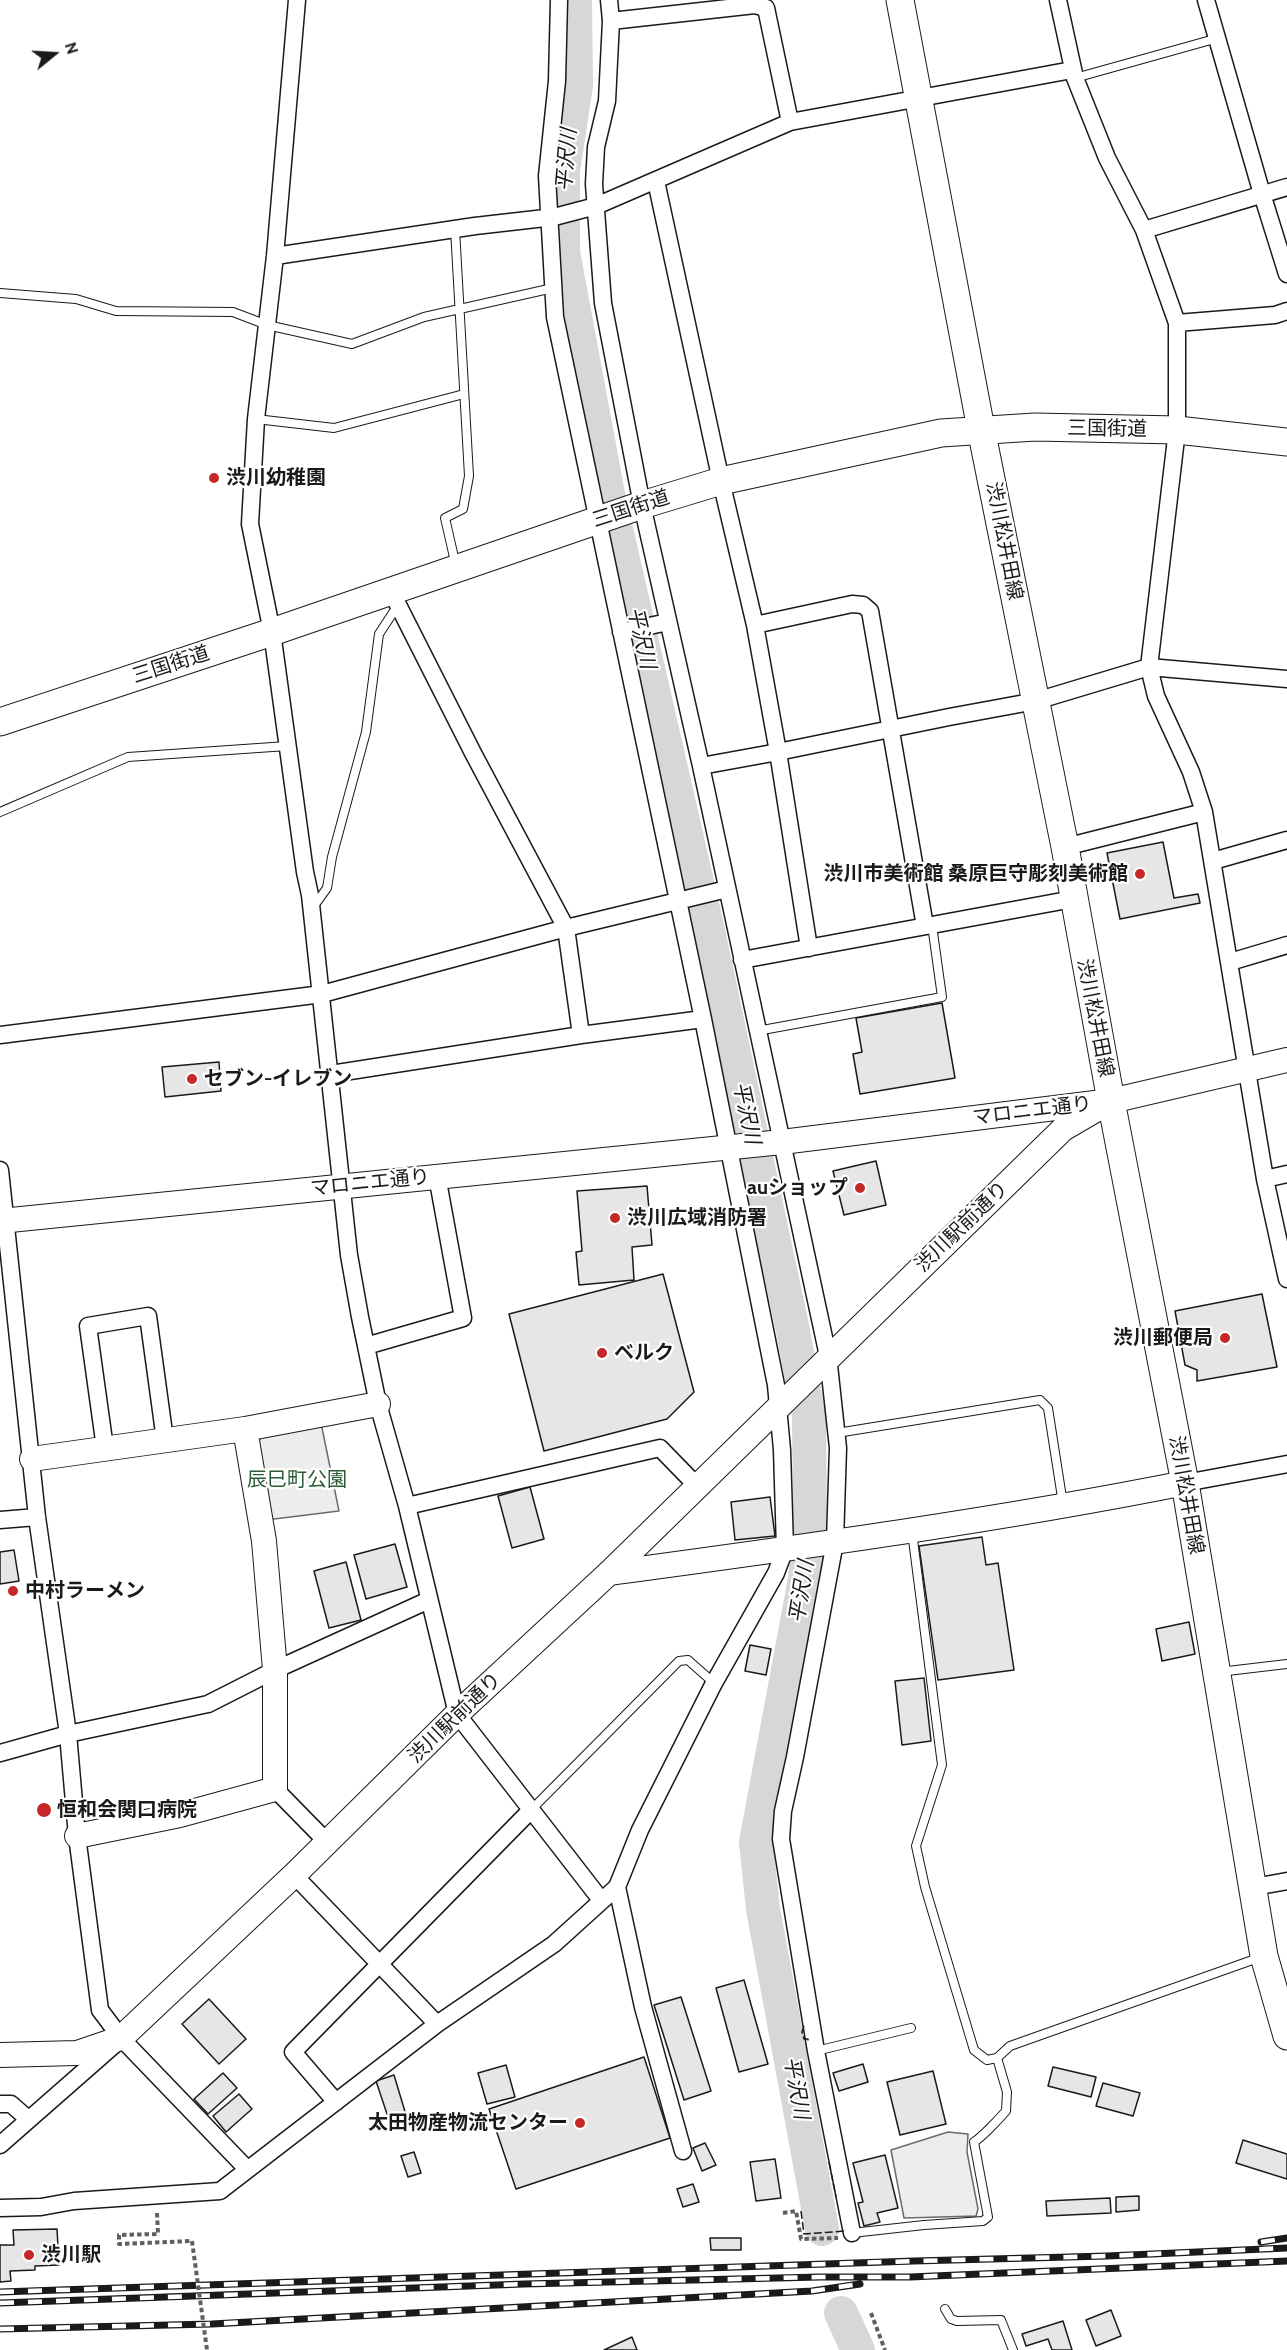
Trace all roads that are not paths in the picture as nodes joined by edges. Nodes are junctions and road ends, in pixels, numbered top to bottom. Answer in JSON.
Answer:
{"nodes":[{"id":1,"x":297,"y":0,"type":"edge"},
{"id":2,"x":559,"y":0,"type":"edge"},
{"id":3,"x":609,"y":0,"type":"edge"},
{"id":4,"x":900,"y":0,"type":"edge"},
{"id":5,"x":1058,"y":0,"type":"edge"},
{"id":6,"x":1206,"y":0,"type":"edge"},
{"id":7,"x":611,"y":21,"type":"junction"},
{"id":8,"x":1218,"y":38,"type":"junction"},
{"id":9,"x":1074,"y":74,"type":"junction"},
{"id":10,"x":918,"y":97,"type":"junction"},
{"id":11,"x":790,"y":122,"type":"junction"},
{"id":12,"x":657,"y":181,"type":"junction"},
{"id":13,"x":1287,"y":187,"type":"edge"},
{"id":14,"x":1262,"y":194,"type":"junction"},
{"id":15,"x":590,"y":207,"type":"junction"},
{"id":16,"x":551,"y":217,"type":"junction"},
{"id":17,"x":455,"y":229,"type":"junction"},
{"id":18,"x":1144,"y":230,"type":"junction"},
{"id":19,"x":275,"y":256,"type":"junction"},
{"id":20,"x":1287,"y":273,"type":"edge"},
{"id":21,"x":553,"y":288,"type":"junction"},
{"id":22,"x":0,"y":293,"type":"edge"},
{"id":23,"x":460,"y":310,"type":"junction"},
{"id":24,"x":1287,"y":310,"type":"edge"},
{"id":25,"x":1177,"y":323,"type":"junction"},
{"id":26,"x":267,"y":325,"type":"junction"},
{"id":27,"x":464,"y":394,"type":"junction"},
{"id":28,"x":256,"y":419,"type":"junction"},
{"id":29,"x":981,"y":429,"type":"junction"},
{"id":30,"x":1178,"y":430,"type":"junction"},
{"id":31,"x":1287,"y":442,"type":"edge"},
{"id":32,"x":721,"y":481,"type":"junction"},
{"id":33,"x":635,"y":507,"type":"junction"},
{"id":34,"x":600,"y":518,"type":"junction"},
{"id":35,"x":457,"y":568,"type":"junction"},
{"id":36,"x":395,"y":597,"type":"junction"},
{"id":37,"x":668,"y":623,"type":"junction"},
{"id":38,"x":755,"y":626,"type":"junction"},
{"id":39,"x":272,"y":632,"type":"junction"},
{"id":40,"x":622,"y":632,"type":"junction"},
{"id":41,"x":1149,"y":667,"type":"junction"},
{"id":42,"x":1287,"y":679,"type":"edge"},
{"id":43,"x":1036,"y":701,"type":"junction"},
{"id":44,"x":0,"y":722,"type":"edge"},
{"id":45,"x":892,"y":728,"type":"junction"},
{"id":46,"x":287,"y":746,"type":"junction"},
{"id":47,"x":778,"y":752,"type":"junction"},
{"id":48,"x":701,"y":766,"type":"junction"},
{"id":49,"x":0,"y":812,"type":"edge"},
{"id":50,"x":1204,"y":812,"type":"junction"},
{"id":51,"x":1287,"y":840,"type":"edge"},
{"id":52,"x":1065,"y":847,"type":"junction"},
{"id":53,"x":1213,"y":861,"type":"junction"},
{"id":54,"x":721,"y":890,"type":"junction"},
{"id":55,"x":1073,"y":899,"type":"junction"},
{"id":56,"x":682,"y":900,"type":"junction"},
{"id":57,"x":312,"y":909,"type":"junction"},
{"id":58,"x":929,"y":926,"type":"junction"},
{"id":59,"x":566,"y":928,"type":"junction"},
{"id":60,"x":1287,"y":945,"type":"edge"},
{"id":61,"x":809,"y":948,"type":"junction"},
{"id":62,"x":742,"y":960,"type":"junction"},
{"id":63,"x":1230,"y":962,"type":"junction"},
{"id":64,"x":322,"y":994,"type":"junction"},
{"id":65,"x":703,"y":1019,"type":"junction"},
{"id":66,"x":757,"y":1031,"type":"junction"},
{"id":67,"x":0,"y":1035,"type":"edge"},
{"id":68,"x":581,"y":1035,"type":"junction"},
{"id":69,"x":1287,"y":1060,"type":"edge"},
{"id":70,"x":1248,"y":1071,"type":"junction"},
{"id":71,"x":331,"y":1074,"type":"junction"},
{"id":72,"x":1111,"y":1101,"type":"junction"},
{"id":73,"x":778,"y":1142,"type":"junction"},
{"id":74,"x":735,"y":1146,"type":"junction"},
{"id":75,"x":0,"y":1170,"type":"edge"},
{"id":76,"x":1287,"y":1174,"type":"edge"},
{"id":77,"x":437,"y":1176,"type":"junction"},
{"id":78,"x":1265,"y":1179,"type":"junction"},
{"id":79,"x":342,"y":1186,"type":"junction"},
{"id":80,"x":3,"y":1221,"type":"edge"},
{"id":81,"x":1287,"y":1279,"type":"edge"},
{"id":82,"x":366,"y":1346,"type":"junction"},
{"id":83,"x":825,"y":1360,"type":"junction"},
{"id":84,"x":783,"y":1401,"type":"junction"},
{"id":85,"x":378,"y":1404,"type":"junction"},
{"id":86,"x":245,"y":1429,"type":"junction"},
{"id":87,"x":837,"y":1433,"type":"junction"},
{"id":88,"x":165,"y":1440,"type":"junction"},
{"id":89,"x":105,"y":1448,"type":"junction"},
{"id":90,"x":32,"y":1459,"type":"junction"},
{"id":91,"x":1287,"y":1464,"type":"edge"},
{"id":92,"x":1185,"y":1483,"type":"junction"},
{"id":93,"x":697,"y":1486,"type":"junction"},
{"id":94,"x":407,"y":1506,"type":"junction"},
{"id":95,"x":1063,"y":1507,"type":"junction"},
{"id":96,"x":37,"y":1517,"type":"junction"},
{"id":97,"x":0,"y":1520,"type":"edge"},
{"id":98,"x":912,"y":1532,"type":"junction"},
{"id":99,"x":831,"y":1543,"type":"junction"},
{"id":100,"x":787,"y":1549,"type":"junction"},
{"id":101,"x":609,"y":1573,"type":"junction"},
{"id":102,"x":429,"y":1600,"type":"junction"},
{"id":103,"x":1287,"y":1664,"type":"edge"},
{"id":104,"x":275,"y":1670,"type":"junction"},
{"id":105,"x":1216,"y":1672,"type":"junction"},
{"id":106,"x":714,"y":1683,"type":"junction"},
{"id":107,"x":457,"y":1714,"type":"junction"},
{"id":108,"x":68,"y":1734,"type":"junction"},
{"id":109,"x":0,"y":1753,"type":"edge"},
{"id":110,"x":275,"y":1789,"type":"junction"},
{"id":111,"x":531,"y":1810,"type":"junction"},
{"id":112,"x":77,"y":1836,"type":"junction"},
{"id":113,"x":327,"y":1842,"type":"junction"},
{"id":114,"x":294,"y":1875,"type":"junction"},
{"id":115,"x":1287,"y":1881,"type":"edge"},
{"id":116,"x":617,"y":1887,"type":"junction"},
{"id":117,"x":1254,"y":1887,"type":"junction"},
{"id":118,"x":601,"y":1900,"type":"junction"},
{"id":119,"x":1264,"y":1956,"type":"junction"},
{"id":120,"x":380,"y":1964,"type":"junction"},
{"id":121,"x":437,"y":2024,"type":"junction"},
{"id":122,"x":911,"y":2028,"type":"dead end"},
{"id":123,"x":1287,"y":2036,"type":"edge"},
{"id":124,"x":121,"y":2038,"type":"junction"},
{"id":125,"x":816,"y":2051,"type":"junction"},
{"id":126,"x":0,"y":2055,"type":"edge"},
{"id":127,"x":997,"y":2058,"type":"junction"},
{"id":128,"x":336,"y":2102,"type":"junction"},
{"id":129,"x":0,"y":2104,"type":"edge"},
{"id":130,"x":28,"y":2119,"type":"junction"},
{"id":131,"x":0,"y":2145,"type":"edge"},
{"id":132,"x":683,"y":2151,"type":"dead end"},
{"id":133,"x":247,"y":2169,"type":"junction"},
{"id":134,"x":0,"y":2208,"type":"edge"},
{"id":135,"x":852,"y":2233,"type":"joint"},
{"id":136,"x":945,"y":2309,"type":"dead end"},
{"id":137,"x":1013,"y":2350,"type":"edge"}],
"edges":[{"from":1,"to":19,"type":"street"},
{"from":2,"to":16,"type":"street"},
{"from":3,"to":7,"type":"street"},
{"from":4,"to":10,"type":"main road","name":"渋川松井田線"},
{"from":5,"to":9,"type":"street"},
{"from":6,"to":8,"type":"street"},
{"from":7,"to":11,"type":"street"},
{"from":7,"to":15,"type":"street"},
{"from":8,"to":9,"type":"lane"},
{"from":8,"to":14,"type":"street"},
{"from":9,"to":10,"type":"street"},
{"from":9,"to":18,"type":"street"},
{"from":10,"to":11,"type":"street"},
{"from":10,"to":29,"type":"main road","name":"渋川松井田線"},
{"from":11,"to":12,"type":"street"},
{"from":12,"to":15,"type":"street"},
{"from":12,"to":32,"type":"street"},
{"from":13,"to":14,"type":"street"},
{"from":14,"to":18,"type":"street"},
{"from":14,"to":20,"type":"street"},
{"from":15,"to":16,"type":"street"},
{"from":15,"to":33,"type":"street"},
{"from":16,"to":17,"type":"street"},
{"from":16,"to":21,"type":"street"},
{"from":17,"to":19,"type":"street"},
{"from":17,"to":23,"type":"lane"},
{"from":18,"to":25,"type":"street"},
{"from":19,"to":26,"type":"street"},
{"from":21,"to":23,"type":"lane"},
{"from":21,"to":34,"type":"street"},
{"from":22,"to":26,"type":"lane"},
{"from":23,"to":26,"type":"lane"},
{"from":23,"to":27,"type":"lane"},
{"from":24,"to":25,"type":"street"},
{"from":25,"to":30,"type":"street"},
{"from":26,"to":28,"type":"street"},
{"from":27,"to":28,"type":"lane"},
{"from":27,"to":35,"type":"lane"},
{"from":28,"to":39,"type":"street"},
{"from":29,"to":30,"type":"main road","name":"三国街道"},
{"from":29,"to":32,"type":"main road","name":"三国街道"},
{"from":29,"to":43,"type":"main road","name":"渋川松井田線"},
{"from":30,"to":31,"type":"main road","name":"三国街道"},
{"from":30,"to":41,"type":"street"},
{"from":32,"to":33,"type":"main road","name":"三国街道"},
{"from":32,"to":38,"type":"street"},
{"from":33,"to":34,"type":"main road","name":"三国街道"},
{"from":33,"to":37,"type":"street"},
{"from":34,"to":35,"type":"main road","name":"三国街道"},
{"from":34,"to":40,"type":"street"},
{"from":35,"to":36,"type":"main road","name":"三国街道"},
{"from":36,"to":39,"type":"main road","name":"三国街道"},
{"from":36,"to":57,"type":"lane"},
{"from":36,"to":59,"type":"street"},
{"from":37,"to":40,"type":"street"},
{"from":37,"to":48,"type":"street"},
{"from":38,"to":45,"type":"street"},
{"from":38,"to":47,"type":"street"},
{"from":39,"to":44,"type":"main road","name":"三国街道"},
{"from":39,"to":46,"type":"street"},
{"from":40,"to":56,"type":"street"},
{"from":41,"to":42,"type":"street"},
{"from":41,"to":43,"type":"street"},
{"from":41,"to":50,"type":"street"},
{"from":43,"to":45,"type":"street"},
{"from":43,"to":52,"type":"main road","name":"渋川松井田線"},
{"from":45,"to":47,"type":"street"},
{"from":45,"to":58,"type":"street"},
{"from":46,"to":49,"type":"lane"},
{"from":46,"to":57,"type":"street"},
{"from":47,"to":48,"type":"street"},
{"from":47,"to":61,"type":"street"},
{"from":48,"to":54,"type":"street"},
{"from":50,"to":52,"type":"street"},
{"from":50,"to":53,"type":"street"},
{"from":51,"to":53,"type":"street"},
{"from":52,"to":55,"type":"main road","name":"渋川松井田線"},
{"from":53,"to":63,"type":"street"},
{"from":54,"to":56,"type":"street"},
{"from":54,"to":62,"type":"street"},
{"from":55,"to":58,"type":"street"},
{"from":55,"to":72,"type":"main road","name":"渋川松井田線"},
{"from":56,"to":59,"type":"street"},
{"from":56,"to":65,"type":"street"},
{"from":57,"to":64,"type":"street"},
{"from":58,"to":61,"type":"street"},
{"from":58,"to":66,"type":"lane"},
{"from":59,"to":64,"type":"street"},
{"from":59,"to":68,"type":"street"},
{"from":60,"to":63,"type":"street"},
{"from":61,"to":62,"type":"street"},
{"from":62,"to":66,"type":"street"},
{"from":63,"to":70,"type":"street"},
{"from":64,"to":67,"type":"street"},
{"from":64,"to":71,"type":"street"},
{"from":65,"to":68,"type":"street"},
{"from":65,"to":74,"type":"street"},
{"from":66,"to":73,"type":"street"},
{"from":68,"to":71,"type":"street"},
{"from":69,"to":70,"type":"street","name":"マロニエ通り"},
{"from":70,"to":72,"type":"street","name":"マロニエ通り"},
{"from":70,"to":78,"type":"street"},
{"from":71,"to":79,"type":"street"},
{"from":72,"to":73,"type":"street","name":"マロニエ通り"},
{"from":72,"to":83,"type":"street","name":"渋川駅前通り"},
{"from":72,"to":92,"type":"main road","name":"渋川松井田線"},
{"from":73,"to":74,"type":"street","name":"マロニエ通り"},
{"from":73,"to":83,"type":"street"},
{"from":74,"to":77,"type":"street","name":"マロニエ通り"},
{"from":74,"to":84,"type":"street"},
{"from":75,"to":80,"type":"street"},
{"from":76,"to":78,"type":"street"},
{"from":77,"to":79,"type":"street","name":"マロニエ通り"},
{"from":77,"to":82,"type":"street"},
{"from":78,"to":81,"type":"street"},
{"from":79,"to":80,"type":"street","name":"マロニエ通り"},
{"from":79,"to":82,"type":"street"},
{"from":80,"to":90,"type":"street"},
{"from":82,"to":85,"type":"street"},
{"from":83,"to":84,"type":"street","name":"渋川駅前通り"},
{"from":83,"to":87,"type":"street"},
{"from":84,"to":93,"type":"street","name":"渋川駅前通り"},
{"from":84,"to":100,"type":"street"},
{"from":85,"to":86,"type":"street"},
{"from":85,"to":94,"type":"street"},
{"from":86,"to":88,"type":"street"},
{"from":86,"to":104,"type":"street"},
{"from":87,"to":95,"type":"lane"},
{"from":87,"to":99,"type":"street"},
{"from":88,"to":89,"type":"street"},
{"from":88,"to":89,"type":"street"},
{"from":89,"to":90,"type":"street"},
{"from":90,"to":96,"type":"street"},
{"from":91,"to":92,"type":"street"},
{"from":92,"to":95,"type":"street"},
{"from":92,"to":105,"type":"main road","name":"渋川松井田線"},
{"from":93,"to":94,"type":"street"},
{"from":93,"to":101,"type":"street","name":"渋川駅前通り"},
{"from":94,"to":102,"type":"street"},
{"from":95,"to":98,"type":"street"},
{"from":96,"to":97,"type":"street"},
{"from":96,"to":108,"type":"street"},
{"from":98,"to":99,"type":"street"},
{"from":98,"to":127,"type":"lane"},
{"from":99,"to":100,"type":"street"},
{"from":99,"to":125,"type":"street"},
{"from":100,"to":101,"type":"street"},
{"from":100,"to":106,"type":"street"},
{"from":101,"to":107,"type":"street","name":"渋川駅前通り"},
{"from":102,"to":104,"type":"street"},
{"from":102,"to":107,"type":"street"},
{"from":103,"to":105,"type":"lane"},
{"from":104,"to":108,"type":"street"},
{"from":104,"to":110,"type":"street"},
{"from":105,"to":117,"type":"main road","name":"渋川松井田線"},
{"from":106,"to":111,"type":"lane"},
{"from":106,"to":116,"type":"street"},
{"from":107,"to":111,"type":"street"},
{"from":107,"to":113,"type":"street","name":"渋川駅前通り"},
{"from":108,"to":109,"type":"street"},
{"from":108,"to":112,"type":"street"},
{"from":110,"to":112,"type":"street"},
{"from":110,"to":113,"type":"street"},
{"from":111,"to":118,"type":"street"},
{"from":111,"to":120,"type":"street"},
{"from":112,"to":124,"type":"street"},
{"from":113,"to":114,"type":"street","name":"渋川駅前通り"},
{"from":114,"to":120,"type":"street"},
{"from":114,"to":124,"type":"street","name":"渋川駅前通り"},
{"from":115,"to":117,"type":"street"},
{"from":116,"to":118,"type":"street"},
{"from":116,"to":132,"type":"street"},
{"from":117,"to":119,"type":"main road","name":"渋川松井田線"},
{"from":118,"to":121,"type":"street"},
{"from":119,"to":123,"type":"main road","name":"渋川松井田線"},
{"from":119,"to":127,"type":"lane"},
{"from":120,"to":121,"type":"street"},
{"from":120,"to":128,"type":"street"},
{"from":121,"to":128,"type":"street"},
{"from":122,"to":125,"type":"lane"},
{"from":124,"to":126,"type":"street"},
{"from":124,"to":130,"type":"street"},
{"from":124,"to":133,"type":"street"},
{"from":125,"to":135,"type":"street"},
{"from":127,"to":135,"type":"lane"},
{"from":128,"to":133,"type":"street"},
{"from":129,"to":130,"type":"street"},
{"from":130,"to":131,"type":"street"},
{"from":133,"to":134,"type":"street"},
{"from":136,"to":137,"type":"lane"}]}
